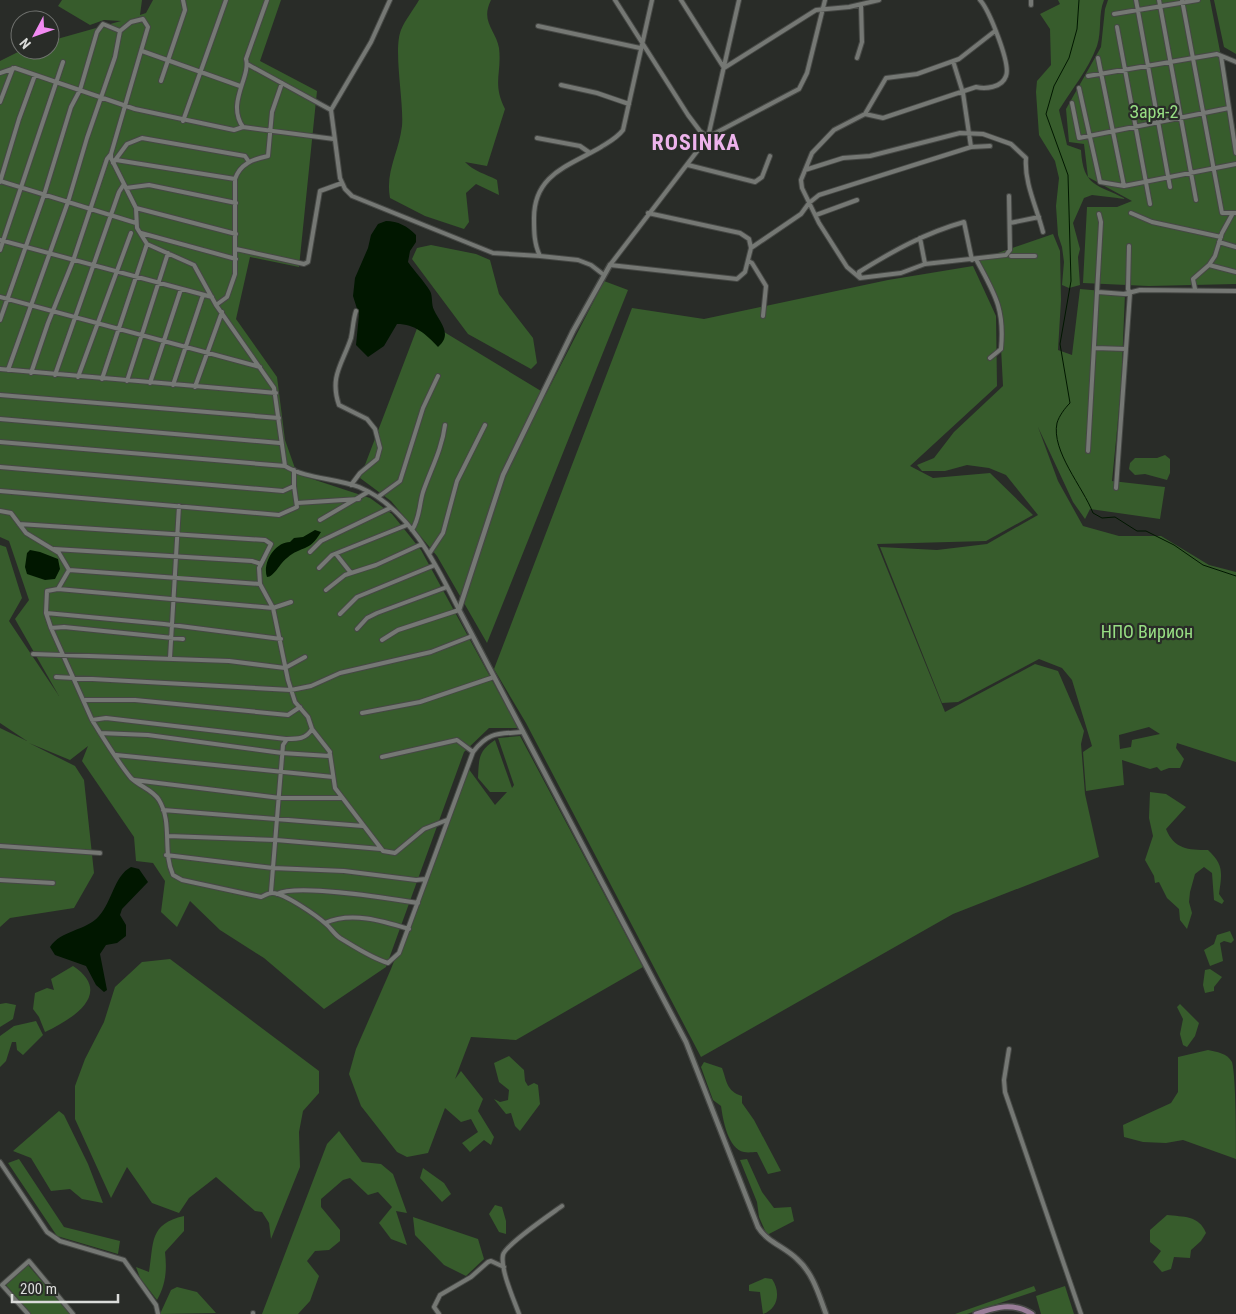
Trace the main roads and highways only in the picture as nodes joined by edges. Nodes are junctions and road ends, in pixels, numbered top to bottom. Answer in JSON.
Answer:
{"nodes":[{"id":1,"x":976,"y":1314,"type":"edge"},
{"id":2,"x":1032,"y":1314,"type":"edge"}],
"edges":[{"from":1,"to":2,"type":"main road"}]}
